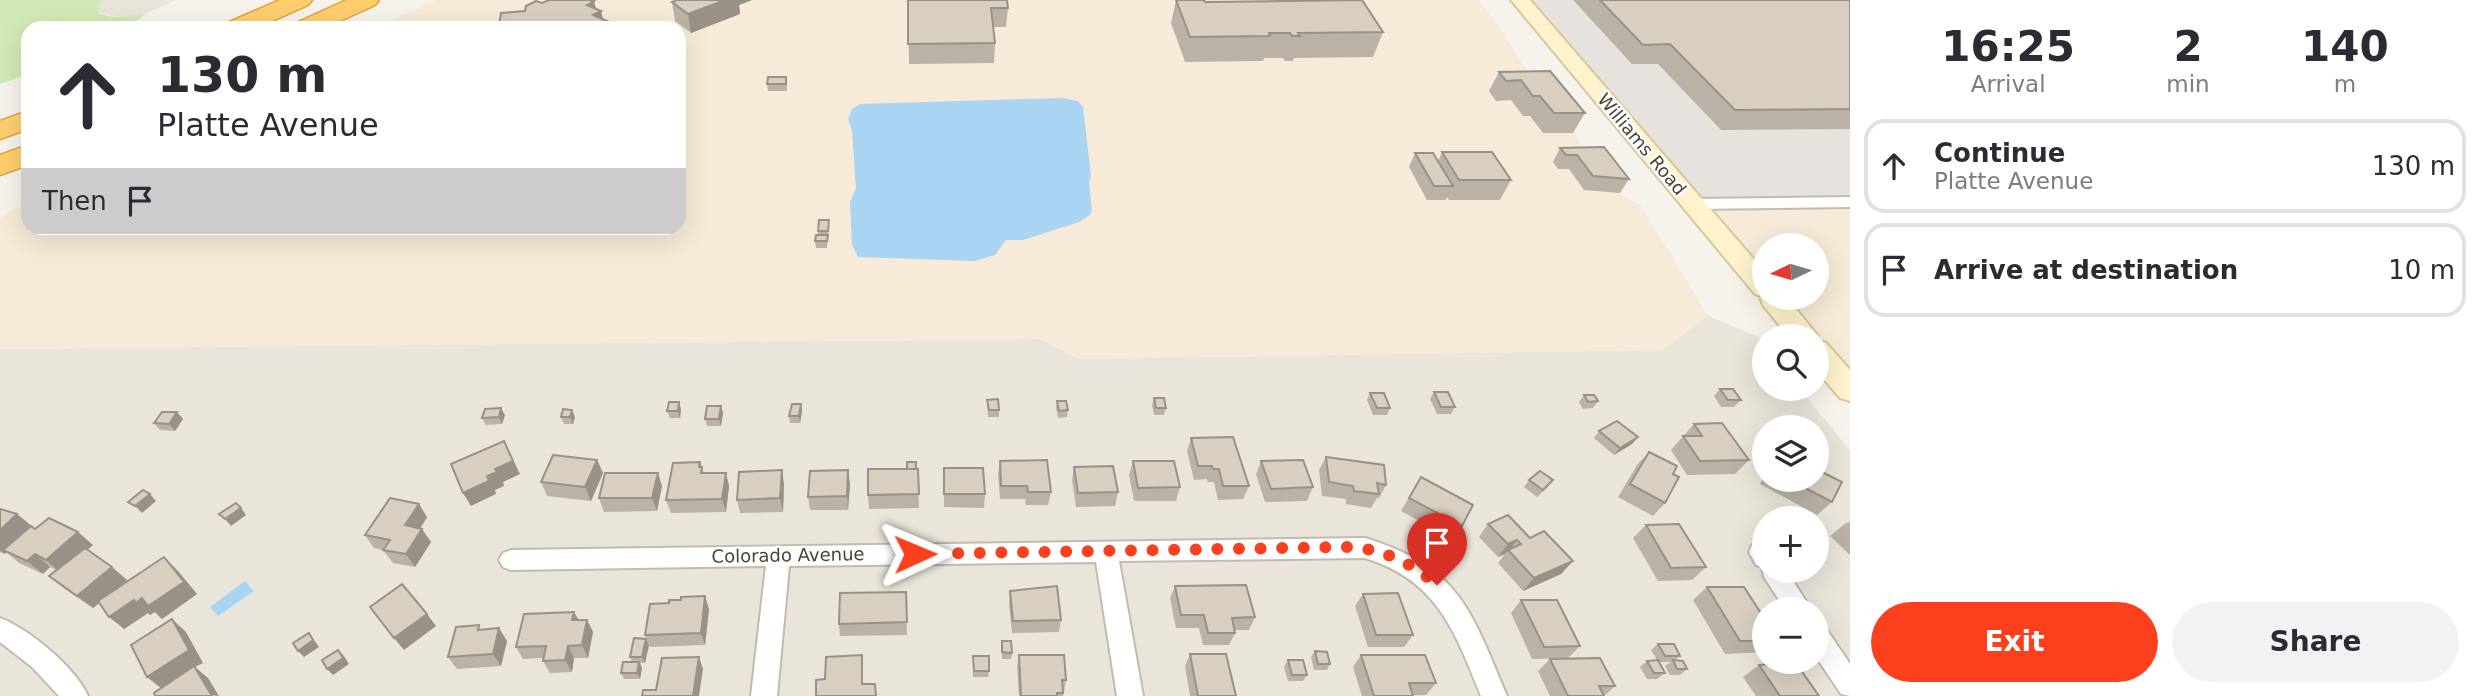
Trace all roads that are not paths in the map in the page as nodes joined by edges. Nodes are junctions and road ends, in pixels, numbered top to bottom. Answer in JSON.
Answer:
{"nodes":[{"id":1,"x":300,"y":0,"type":"edge"},
{"id":2,"x":367,"y":0,"type":"edge"},
{"id":3,"x":1520,"y":0,"type":"edge"},
{"id":4,"x":252,"y":21,"type":"edge"},
{"id":5,"x":320,"y":21,"type":"edge"},
{"id":6,"x":21,"y":122,"type":"edge"},
{"id":7,"x":0,"y":131,"type":"edge"},
{"id":8,"x":21,"y":156,"type":"edge"},
{"id":9,"x":0,"y":166,"type":"edge"},
{"id":10,"x":1850,"y":202,"type":"edge"},
{"id":11,"x":1692,"y":204,"type":"junction"},
{"id":12,"x":1752,"y":274,"type":"edge"},
{"id":13,"x":1782,"y":310,"type":"edge"},
{"id":14,"x":1794,"y":324,"type":"edge"},
{"id":15,"x":1829,"y":365,"type":"edge"},
{"id":16,"x":1850,"y":390,"type":"edge"},
{"id":17,"x":1107,"y":551,"type":"junction"},
{"id":18,"x":779,"y":555,"type":"junction"},
{"id":19,"x":511,"y":561,"type":"dead end"},
{"id":20,"x":0,"y":629,"type":"edge"},
{"id":21,"x":1829,"y":654,"type":"edge"},
{"id":22,"x":1850,"y":685,"type":"edge"},
{"id":23,"x":75,"y":696,"type":"edge"},
{"id":24,"x":764,"y":696,"type":"edge"},
{"id":25,"x":1130,"y":696,"type":"edge"},
{"id":26,"x":1493,"y":696,"type":"edge"}],
"edges":[{"from":1,"to":4,"type":"highway"},
{"from":2,"to":5,"type":"highway"},
{"from":3,"to":11,"type":"main road","name":"Williams Road"},
{"from":6,"to":7,"type":"highway"},
{"from":8,"to":9,"type":"highway"},
{"from":10,"to":11,"type":"street"},
{"from":11,"to":12,"type":"main road","name":"Williams Road"},
{"from":13,"to":14,"type":"main road"},
{"from":15,"to":16,"type":"main road"},
{"from":17,"to":18,"type":"street","name":"Colorado Avenue"},
{"from":17,"to":25,"type":"street"},
{"from":17,"to":26,"type":"street","name":"Colorado Avenue"},
{"from":18,"to":19,"type":"street","name":"Colorado Avenue"},
{"from":18,"to":24,"type":"street"},
{"from":20,"to":23,"type":"street"},
{"from":21,"to":22,"type":"street"}]}
